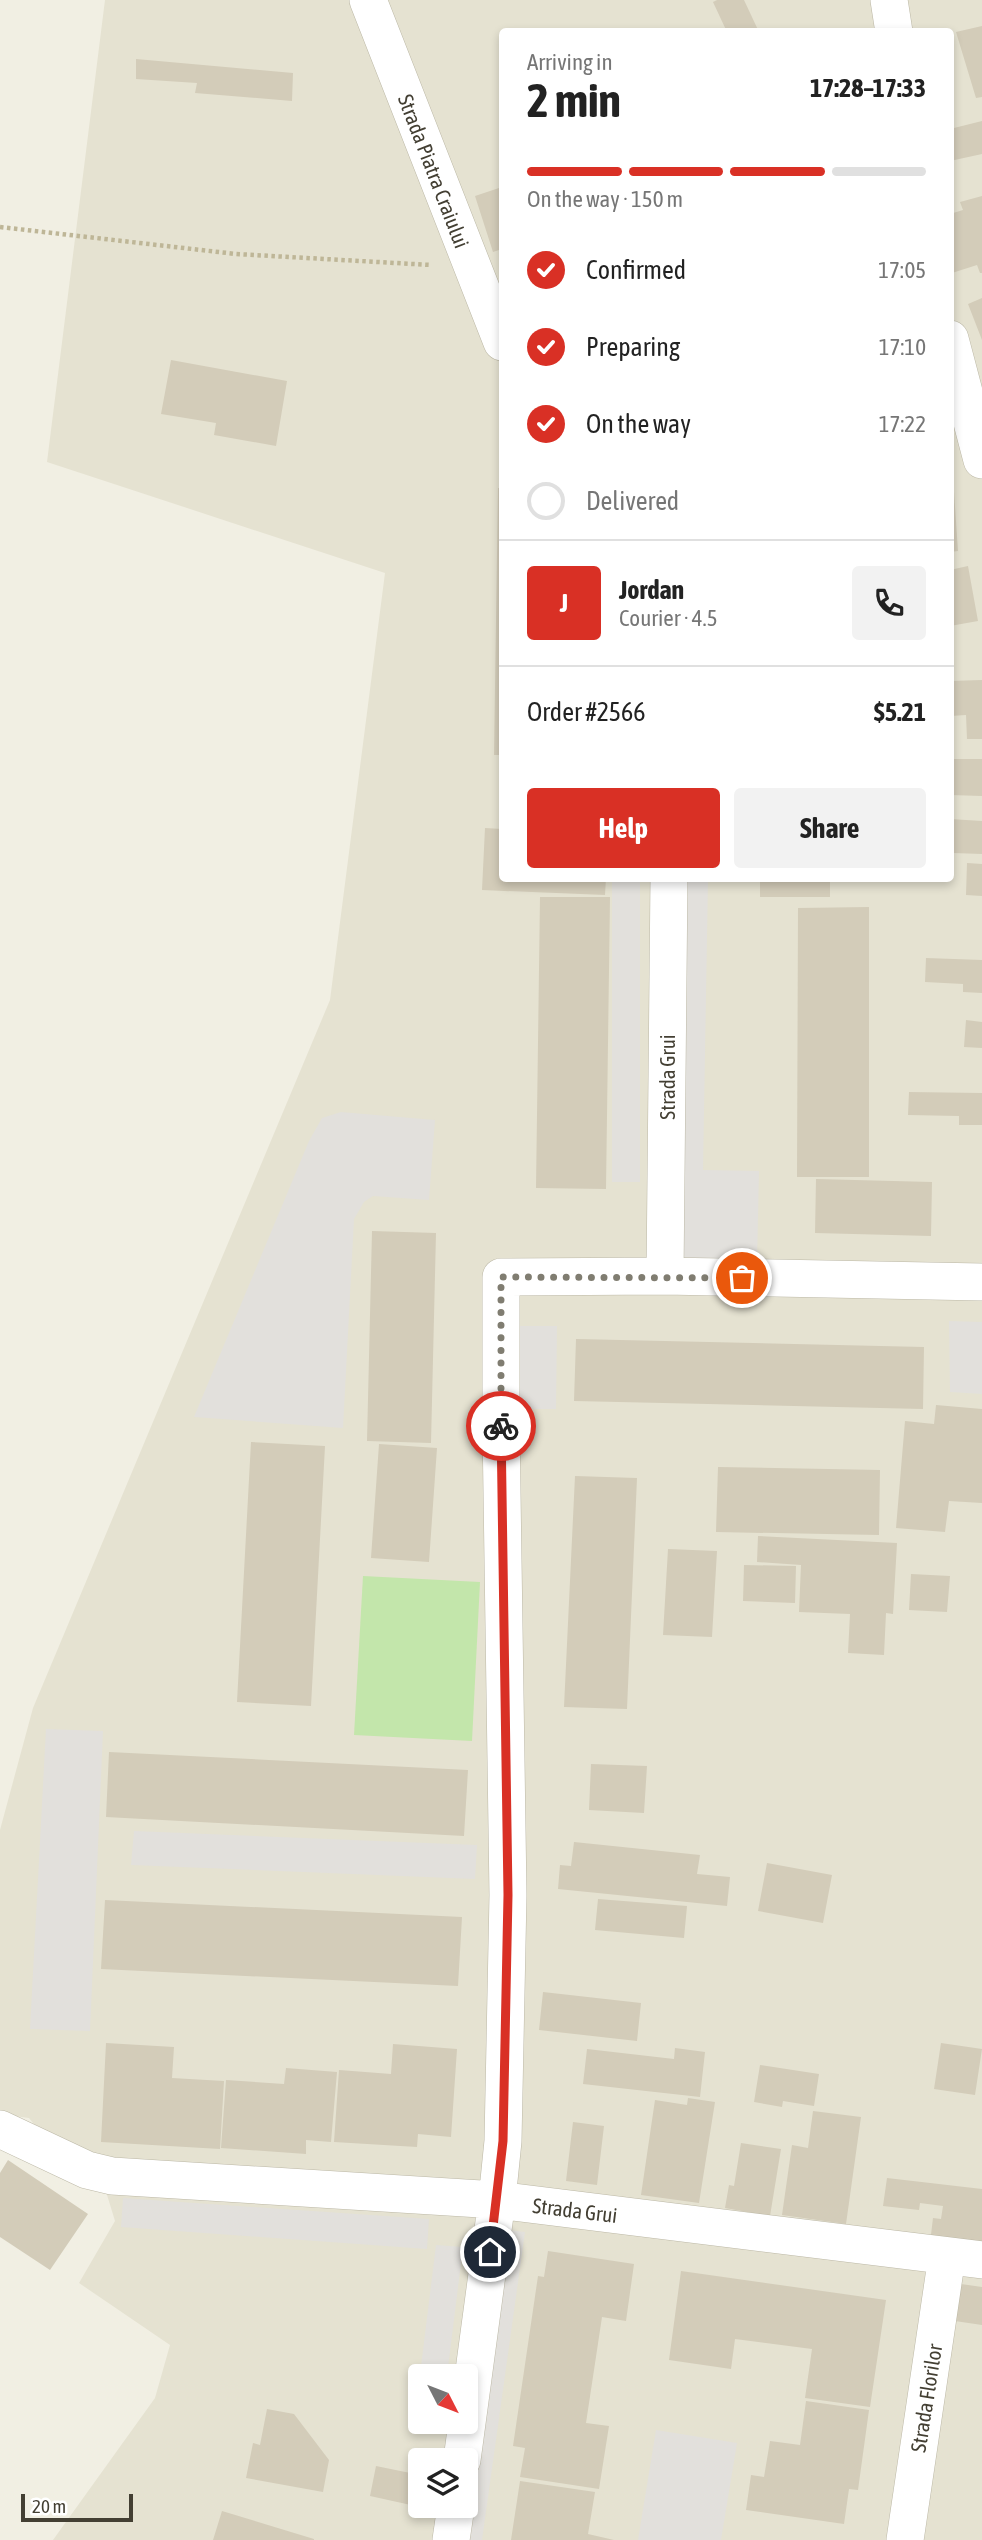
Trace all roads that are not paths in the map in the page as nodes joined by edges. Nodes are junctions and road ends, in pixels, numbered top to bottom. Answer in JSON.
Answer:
{"nodes":[{"id":1,"x":368,"y":0,"type":"edge"},
{"id":2,"x":889,"y":0,"type":"edge"},
{"id":3,"x":893,"y":28,"type":"edge"},
{"id":4,"x":499,"y":335,"type":"edge"},
{"id":5,"x":954,"y":350,"type":"edge"},
{"id":6,"x":965,"y":379,"type":"edge"},
{"id":7,"x":982,"y":460,"type":"edge"},
{"id":8,"x":668,"y":882,"type":"edge"},
{"id":9,"x":665,"y":1276,"type":"junction"},
{"id":10,"x":982,"y":1282,"type":"edge"},
{"id":11,"x":3,"y":2135,"type":"edge"},
{"id":12,"x":497,"y":2200,"type":"junction"},
{"id":13,"x":964,"y":2258,"type":"edge"},
{"id":14,"x":464,"y":2448,"type":"edge"},
{"id":15,"x":454,"y":2518,"type":"edge"},
{"id":16,"x":451,"y":2540,"type":"edge"},
{"id":17,"x":905,"y":2540,"type":"edge"}],
"edges":[{"from":1,"to":4,"type":"street","name":"Strada Piatra Craiului"},
{"from":2,"to":3,"type":"street"},
{"from":5,"to":6,"type":"street"},
{"from":6,"to":7,"type":"street"},
{"from":8,"to":9,"type":"street","name":"Strada Grui"},
{"from":9,"to":10,"type":"street"},
{"from":9,"to":12,"type":"street"},
{"from":11,"to":12,"type":"street","name":"Strada Grui"},
{"from":12,"to":13,"type":"street","name":"Strada Grui"},
{"from":12,"to":14,"type":"street"},
{"from":13,"to":17,"type":"street","name":"Strada Florilor"},
{"from":15,"to":16,"type":"street"}]}
